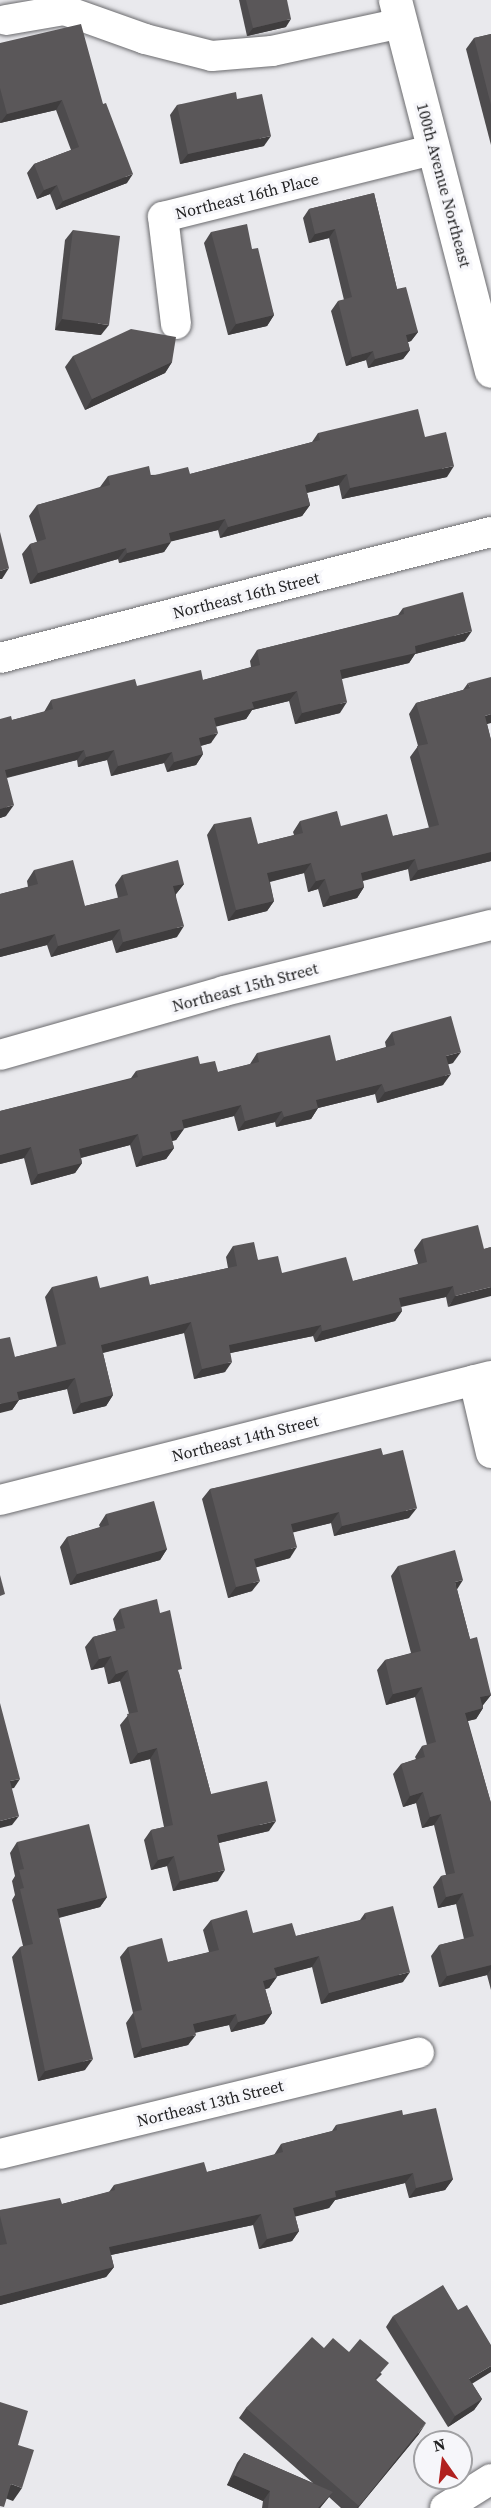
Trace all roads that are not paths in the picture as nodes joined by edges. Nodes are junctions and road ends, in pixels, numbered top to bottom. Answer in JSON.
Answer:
{"nodes":[{"id":1,"x":401,"y":7,"type":"edge"},
{"id":2,"x":6,"y":20,"type":"dead end"},
{"id":3,"x":435,"y":149,"type":"junction"},
{"id":4,"x":176,"y":324,"type":"dead end"},
{"id":5,"x":490,"y":359,"type":"edge"},
{"id":6,"x":491,"y":532,"type":"edge"},
{"id":7,"x":0,"y":658,"type":"edge"},
{"id":8,"x":491,"y":925,"type":"edge"},
{"id":9,"x":0,"y":1055,"type":"edge"},
{"id":10,"x":482,"y":1378,"type":"edge"},
{"id":11,"x":491,"y":1453,"type":"edge"},
{"id":12,"x":0,"y":1500,"type":"edge"},
{"id":13,"x":419,"y":2053,"type":"dead end"},
{"id":14,"x":0,"y":2154,"type":"edge"},
{"id":15,"x":491,"y":2479,"type":"edge"},
{"id":16,"x":445,"y":2508,"type":"edge"}],
"edges":[{"from":1,"to":2,"type":"street"},
{"from":1,"to":3,"type":"street","name":"100th Avenue Northeast"},
{"from":3,"to":4,"type":"street","name":"Northeast 16th Place"},
{"from":3,"to":5,"type":"street","name":"100th Avenue Northeast"},
{"from":6,"to":7,"type":"street","name":"Northeast 16th Street"},
{"from":8,"to":9,"type":"street","name":"Northeast 15th Street"},
{"from":10,"to":11,"type":"street"},
{"from":10,"to":12,"type":"street","name":"Northeast 14th Street"},
{"from":13,"to":14,"type":"street","name":"Northeast 13th Street"},
{"from":15,"to":16,"type":"street"}]}
